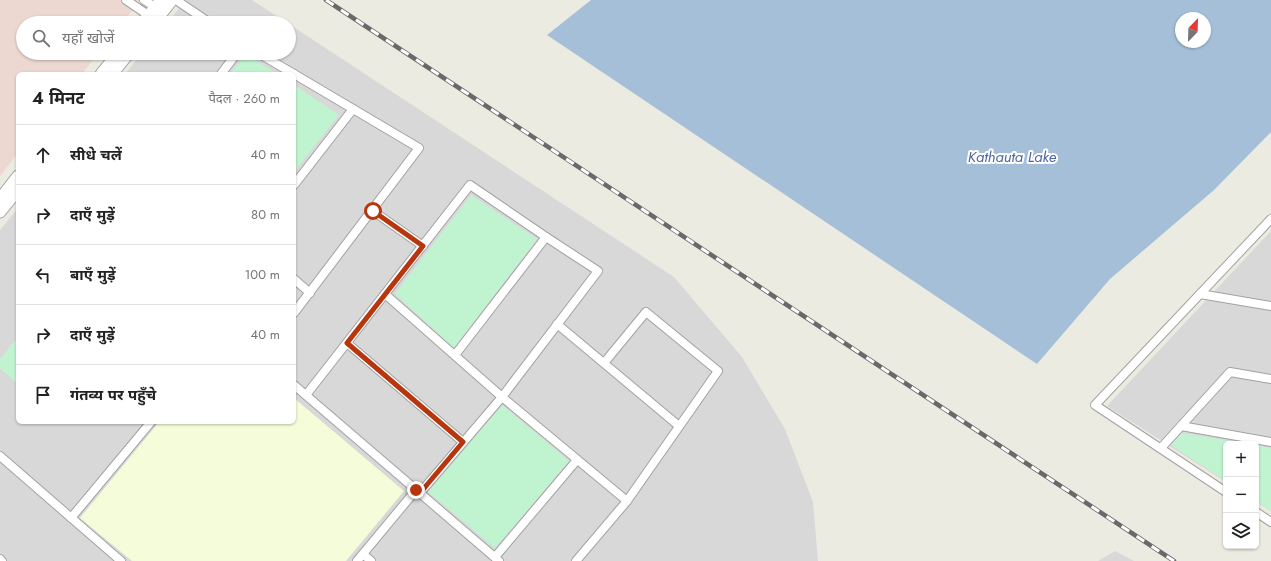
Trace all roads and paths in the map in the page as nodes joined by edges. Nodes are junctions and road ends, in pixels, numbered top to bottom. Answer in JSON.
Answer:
{"nodes":[{"id":1,"x":126,"y":0,"type":"edge"},
{"id":2,"x":144,"y":0,"type":"edge"},
{"id":3,"x":172,"y":0,"type":"edge"},
{"id":4,"x":176,"y":0,"type":"edge"},
{"id":5,"x":153,"y":14,"type":"edge"},
{"id":6,"x":200,"y":16,"type":"edge"},
{"id":7,"x":112,"y":60,"type":"edge"},
{"id":8,"x":123,"y":60,"type":"edge"},
{"id":9,"x":232,"y":60,"type":"edge"},
{"id":10,"x":270,"y":60,"type":"edge"},
{"id":11,"x":103,"y":72,"type":"edge"},
{"id":12,"x":114,"y":72,"type":"edge"},
{"id":13,"x":223,"y":72,"type":"edge"},
{"id":14,"x":291,"y":72,"type":"edge"},
{"id":15,"x":296,"y":75,"type":"edge"},
{"id":16,"x":353,"y":109,"type":"junction"},
{"id":17,"x":16,"y":179,"type":"edge"},
{"id":18,"x":296,"y":182,"type":"edge"},
{"id":19,"x":16,"y":192,"type":"edge"},
{"id":20,"x":0,"y":199,"type":"edge"},
{"id":21,"x":373,"y":211,"type":"junction"},
{"id":22,"x":0,"y":212,"type":"edge"},
{"id":23,"x":1270,"y":221,"type":"edge"},
{"id":24,"x":546,"y":237,"type":"junction"},
{"id":25,"x":423,"y":246,"type":"junction"},
{"id":26,"x":296,"y":281,"type":"edge"},
{"id":27,"x":310,"y":293,"type":"junction"},
{"id":28,"x":385,"y":294,"type":"junction"},
{"id":29,"x":1200,"y":294,"type":"junction"},
{"id":30,"x":1271,"y":306,"type":"edge"},
{"id":31,"x":296,"y":310,"type":"edge"},
{"id":32,"x":557,"y":324,"type":"junction"},
{"id":33,"x":347,"y":343,"type":"junction"},
{"id":34,"x":454,"y":356,"type":"junction"},
{"id":35,"x":604,"y":363,"type":"junction"},
{"id":36,"x":1271,"y":379,"type":"edge"},
{"id":37,"x":296,"y":386,"type":"edge"},
{"id":38,"x":306,"y":395,"type":"junction"},
{"id":39,"x":502,"y":397,"type":"junction"},
{"id":40,"x":149,"y":424,"type":"edge"},
{"id":41,"x":679,"y":426,"type":"junction"},
{"id":42,"x":1181,"y":426,"type":"junction"},
{"id":43,"x":463,"y":442,"type":"junction"},
{"id":44,"x":1271,"y":442,"type":"edge"},
{"id":45,"x":1161,"y":448,"type":"junction"},
{"id":46,"x":0,"y":456,"type":"edge"},
{"id":47,"x":577,"y":460,"type":"junction"},
{"id":48,"x":1223,"y":490,"type":"edge"},
{"id":49,"x":418,"y":491,"type":"junction"},
{"id":50,"x":627,"y":501,"type":"junction"},
{"id":51,"x":1258,"y":513,"type":"edge"},
{"id":52,"x":71,"y":518,"type":"junction"},
{"id":53,"x":1271,"y":522,"type":"edge"},
{"id":54,"x":363,"y":554,"type":"junction"},
{"id":55,"x":0,"y":559,"type":"edge"},
{"id":56,"x":497,"y":559,"type":"edge"},
{"id":57,"x":2,"y":561,"type":"edge"},
{"id":58,"x":121,"y":561,"type":"edge"},
{"id":59,"x":357,"y":561,"type":"edge"},
{"id":60,"x":371,"y":561,"type":"edge"},
{"id":61,"x":576,"y":561,"type":"edge"}],
"edges":[{"from":1,"to":5,"type":"street"},
{"from":2,"to":5,"type":"street"},
{"from":3,"to":5,"type":"street"},
{"from":4,"to":6,"type":"street"},
{"from":7,"to":11,"type":"street"},
{"from":8,"to":12,"type":"street"},
{"from":9,"to":13,"type":"street"},
{"from":10,"to":14,"type":"street"},
{"from":15,"to":16,"type":"street"},
{"from":16,"to":18,"type":"street"},
{"from":16,"to":21,"type":"street"},
{"from":17,"to":20,"type":"street"},
{"from":19,"to":22,"type":"street"},
{"from":21,"to":25,"type":"street"},
{"from":21,"to":27,"type":"street"},
{"from":23,"to":29,"type":"street"},
{"from":24,"to":25,"type":"street"},
{"from":24,"to":32,"type":"street"},
{"from":24,"to":34,"type":"street"},
{"from":25,"to":28,"type":"street"},
{"from":26,"to":27,"type":"street"},
{"from":27,"to":31,"type":"street"},
{"from":28,"to":33,"type":"street"},
{"from":28,"to":34,"type":"street"},
{"from":29,"to":30,"type":"street"},
{"from":29,"to":45,"type":"street"},
{"from":32,"to":35,"type":"street"},
{"from":32,"to":39,"type":"street"},
{"from":33,"to":38,"type":"street"},
{"from":33,"to":43,"type":"street"},
{"from":34,"to":39,"type":"street"},
{"from":35,"to":41,"type":"street"},
{"from":35,"to":41,"type":"street"},
{"from":36,"to":42,"type":"street"},
{"from":37,"to":38,"type":"street"},
{"from":38,"to":49,"type":"street"},
{"from":39,"to":43,"type":"street"},
{"from":39,"to":47,"type":"street"},
{"from":40,"to":52,"type":"street"},
{"from":41,"to":50,"type":"street"},
{"from":42,"to":44,"type":"street"},
{"from":42,"to":45,"type":"street"},
{"from":43,"to":49,"type":"street"},
{"from":45,"to":48,"type":"street"},
{"from":46,"to":52,"type":"street"},
{"from":47,"to":50,"type":"street"},
{"from":47,"to":56,"type":"street"},
{"from":49,"to":54,"type":"street"},
{"from":49,"to":56,"type":"street"},
{"from":50,"to":61,"type":"street"},
{"from":51,"to":53,"type":"street"},
{"from":52,"to":58,"type":"street"},
{"from":54,"to":59,"type":"street"},
{"from":54,"to":60,"type":"street"},
{"from":55,"to":57,"type":"street"}]}
